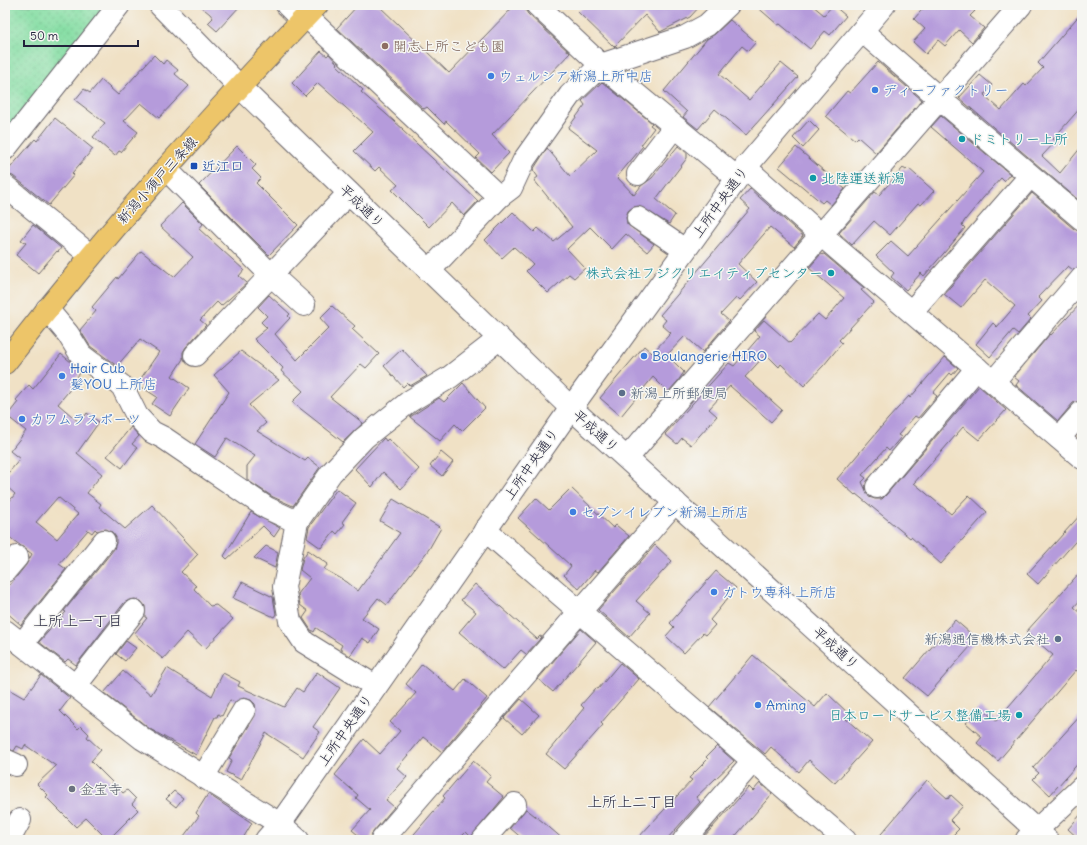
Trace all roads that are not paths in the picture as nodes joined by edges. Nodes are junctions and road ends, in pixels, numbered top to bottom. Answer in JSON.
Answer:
{"nodes":[{"id":1,"x":119,"y":5,"type":"edge"},
{"id":2,"x":160,"y":5,"type":"edge"},
{"id":3,"x":287,"y":5,"type":"edge"},
{"id":4,"x":537,"y":5,"type":"edge"},
{"id":5,"x":728,"y":5,"type":"edge"},
{"id":6,"x":884,"y":5,"type":"edge"},
{"id":7,"x":1021,"y":5,"type":"edge"},
{"id":8,"x":308,"y":14,"type":"edge"},
{"id":9,"x":862,"y":31,"type":"junction"},
{"id":10,"x":601,"y":65,"type":"junction"},
{"id":11,"x":240,"y":87,"type":"junction"},
{"id":12,"x":940,"y":99,"type":"junction"},
{"id":13,"x":674,"y":127,"type":"junction"},
{"id":14,"x":5,"y":149,"type":"edge"},
{"id":15,"x":166,"y":169,"type":"junction"},
{"id":16,"x":741,"y":172,"type":"junction"},
{"id":17,"x":638,"y":174,"type":"dead end"},
{"id":18,"x":1025,"y":182,"type":"dead end"},
{"id":19,"x":5,"y":186,"type":"edge"},
{"id":20,"x":349,"y":193,"type":"junction"},
{"id":21,"x":499,"y":197,"type":"junction"},
{"id":22,"x":638,"y":218,"type":"dead end"},
{"id":23,"x":1082,"y":219,"type":"edge"},
{"id":24,"x":821,"y":235,"type":"junction"},
{"id":25,"x":685,"y":250,"type":"junction"},
{"id":26,"x":90,"y":255,"type":"junction"},
{"id":27,"x":429,"y":271,"type":"junction"},
{"id":28,"x":270,"y":274,"type":"junction"},
{"id":29,"x":1082,"y":278,"type":"edge"},
{"id":30,"x":304,"y":305,"type":"dead end"},
{"id":31,"x":47,"y":309,"type":"junction"},
{"id":32,"x":912,"y":311,"type":"junction"},
{"id":33,"x":499,"y":338,"type":"junction"},
{"id":34,"x":195,"y":354,"type":"dead end"},
{"id":35,"x":5,"y":363,"type":"edge"},
{"id":36,"x":977,"y":368,"type":"junction"},
{"id":37,"x":994,"y":381,"type":"junction"},
{"id":38,"x":571,"y":408,"type":"junction"},
{"id":39,"x":1082,"y":412,"type":"edge"},
{"id":40,"x":1059,"y":438,"type":"junction"},
{"id":41,"x":627,"y":458,"type":"junction"},
{"id":42,"x":1082,"y":458,"type":"edge"},
{"id":43,"x":877,"y":487,"type":"dead end"},
{"id":44,"x":675,"y":502,"type":"junction"},
{"id":45,"x":297,"y":522,"type":"junction"},
{"id":46,"x":485,"y":530,"type":"junction"},
{"id":47,"x":104,"y":541,"type":"dead end"},
{"id":48,"x":134,"y":611,"type":"dead end"},
{"id":49,"x":579,"y":612,"type":"junction"},
{"id":50,"x":13,"y":638,"type":"edge"},
{"id":51,"x":76,"y":685,"type":"junction"},
{"id":52,"x":375,"y":686,"type":"junction"},
{"id":53,"x":244,"y":710,"type":"dead end"},
{"id":54,"x":752,"y":760,"type":"junction"},
{"id":55,"x":203,"y":777,"type":"junction"},
{"id":56,"x":1082,"y":787,"type":"edge"},
{"id":57,"x":515,"y":804,"type":"dead end"},
{"id":58,"x":20,"y":820,"type":"dead end"},
{"id":59,"x":273,"y":832,"type":"edge"},
{"id":60,"x":1036,"y":837,"type":"edge"},
{"id":61,"x":8,"y":840,"type":"edge"},
{"id":62,"x":298,"y":840,"type":"edge"},
{"id":63,"x":382,"y":840,"type":"edge"},
{"id":64,"x":483,"y":840,"type":"edge"},
{"id":65,"x":684,"y":840,"type":"edge"},
{"id":66,"x":845,"y":840,"type":"edge"}],
"edges":[{"from":1,"to":14,"type":"street"},
{"from":2,"to":11,"type":"street","name":"平成通り"},
{"from":3,"to":8,"type":"street"},
{"from":4,"to":10,"type":"street"},
{"from":5,"to":10,"type":"street"},
{"from":6,"to":9,"type":"street","name":"上所中央通り"},
{"from":7,"to":12,"type":"street"},
{"from":8,"to":11,"type":"main road","name":"新潟小須戸三条線"},
{"from":8,"to":21,"type":"street"},
{"from":9,"to":12,"type":"street"},
{"from":9,"to":16,"type":"street","name":"上所中央通り"},
{"from":10,"to":13,"type":"street"},
{"from":10,"to":21,"type":"street"},
{"from":11,"to":15,"type":"main road","name":"新潟小須戸三条線"},
{"from":11,"to":20,"type":"street","name":"平成通り"},
{"from":12,"to":23,"type":"street"},
{"from":12,"to":24,"type":"street"},
{"from":13,"to":16,"type":"street"},
{"from":13,"to":17,"type":"street"},
{"from":15,"to":26,"type":"main road","name":"新潟小須戸三条線"},
{"from":15,"to":28,"type":"street"},
{"from":16,"to":24,"type":"street"},
{"from":16,"to":25,"type":"street","name":"上所中央通り"},
{"from":18,"to":32,"type":"street"},
{"from":19,"to":26,"type":"street"},
{"from":20,"to":27,"type":"street","name":"平成通り"},
{"from":20,"to":28,"type":"street"},
{"from":21,"to":27,"type":"street"},
{"from":22,"to":25,"type":"street"},
{"from":24,"to":32,"type":"street"},
{"from":24,"to":41,"type":"street"},
{"from":25,"to":38,"type":"street","name":"上所中央通り"},
{"from":26,"to":31,"type":"main road","name":"新潟小須戸三条線"},
{"from":27,"to":33,"type":"street","name":"平成通り"},
{"from":28,"to":30,"type":"street"},
{"from":28,"to":34,"type":"street"},
{"from":29,"to":37,"type":"street"},
{"from":31,"to":35,"type":"main road","name":"新潟小須戸三条線"},
{"from":31,"to":45,"type":"street"},
{"from":32,"to":36,"type":"street"},
{"from":33,"to":38,"type":"street","name":"平成通り"},
{"from":33,"to":45,"type":"street"},
{"from":36,"to":37,"type":"street"},
{"from":36,"to":43,"type":"street"},
{"from":37,"to":40,"type":"street"},
{"from":38,"to":41,"type":"street","name":"平成通り"},
{"from":38,"to":46,"type":"street","name":"上所中央通り"},
{"from":39,"to":40,"type":"street"},
{"from":40,"to":42,"type":"street"},
{"from":41,"to":44,"type":"street","name":"平成通り"},
{"from":44,"to":49,"type":"street"},
{"from":44,"to":60,"type":"street","name":"平成通り"},
{"from":45,"to":52,"type":"street"},
{"from":46,"to":49,"type":"street"},
{"from":46,"to":52,"type":"street","name":"上所中央通り"},
{"from":47,"to":50,"type":"street"},
{"from":48,"to":51,"type":"street"},
{"from":49,"to":54,"type":"street"},
{"from":49,"to":63,"type":"street"},
{"from":50,"to":51,"type":"street"},
{"from":51,"to":55,"type":"street"},
{"from":52,"to":59,"type":"street","name":"上所中央通り"},
{"from":53,"to":55,"type":"street"},
{"from":54,"to":65,"type":"street"},
{"from":54,"to":66,"type":"street"},
{"from":55,"to":59,"type":"street"},
{"from":56,"to":60,"type":"street"},
{"from":57,"to":64,"type":"street"},
{"from":58,"to":61,"type":"street"},
{"from":59,"to":62,"type":"street"}]}
